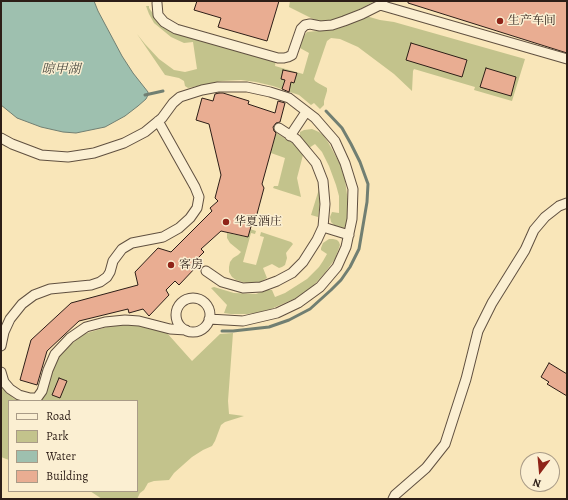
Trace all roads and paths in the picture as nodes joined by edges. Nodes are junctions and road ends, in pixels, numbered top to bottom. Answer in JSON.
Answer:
{"nodes":[{"id":1,"x":157,"y":3,"type":"dead end"},
{"id":2,"x":382,"y":3,"type":"edge"},
{"id":3,"x":567,"y":59,"type":"edge"},
{"id":4,"x":306,"y":112,"type":"junction"},
{"id":5,"x":158,"y":121,"type":"junction"},
{"id":6,"x":279,"y":128,"type":"dead end"},
{"id":7,"x":290,"y":136,"type":"junction"},
{"id":8,"x":1,"y":138,"type":"edge"},
{"id":9,"x":567,"y":203,"type":"edge"},
{"id":10,"x":323,"y":227,"type":"junction"},
{"id":11,"x":349,"y":235,"type":"junction"},
{"id":12,"x":206,"y":271,"type":"dead end"},
{"id":13,"x":209,"y":320,"type":"junction"},
{"id":14,"x":186,"y":330,"type":"junction"},
{"id":15,"x":1,"y":346,"type":"edge"},
{"id":16,"x":1,"y":372,"type":"edge"},
{"id":17,"x":393,"y":499,"type":"edge"}],
"edges":[{"from":1,"to":2,"type":"street"},
{"from":2,"to":3,"type":"street"},
{"from":4,"to":5,"type":"street"},
{"from":4,"to":7,"type":"street"},
{"from":4,"to":11,"type":"street"},
{"from":5,"to":8,"type":"street"},
{"from":5,"to":15,"type":"street"},
{"from":6,"to":7,"type":"street"},
{"from":7,"to":10,"type":"street"},
{"from":9,"to":17,"type":"street"},
{"from":10,"to":11,"type":"street"},
{"from":10,"to":12,"type":"street"},
{"from":11,"to":13,"type":"street"},
{"from":13,"to":14,"type":"street"},
{"from":13,"to":14,"type":"street"},
{"from":14,"to":16,"type":"street"}]}
